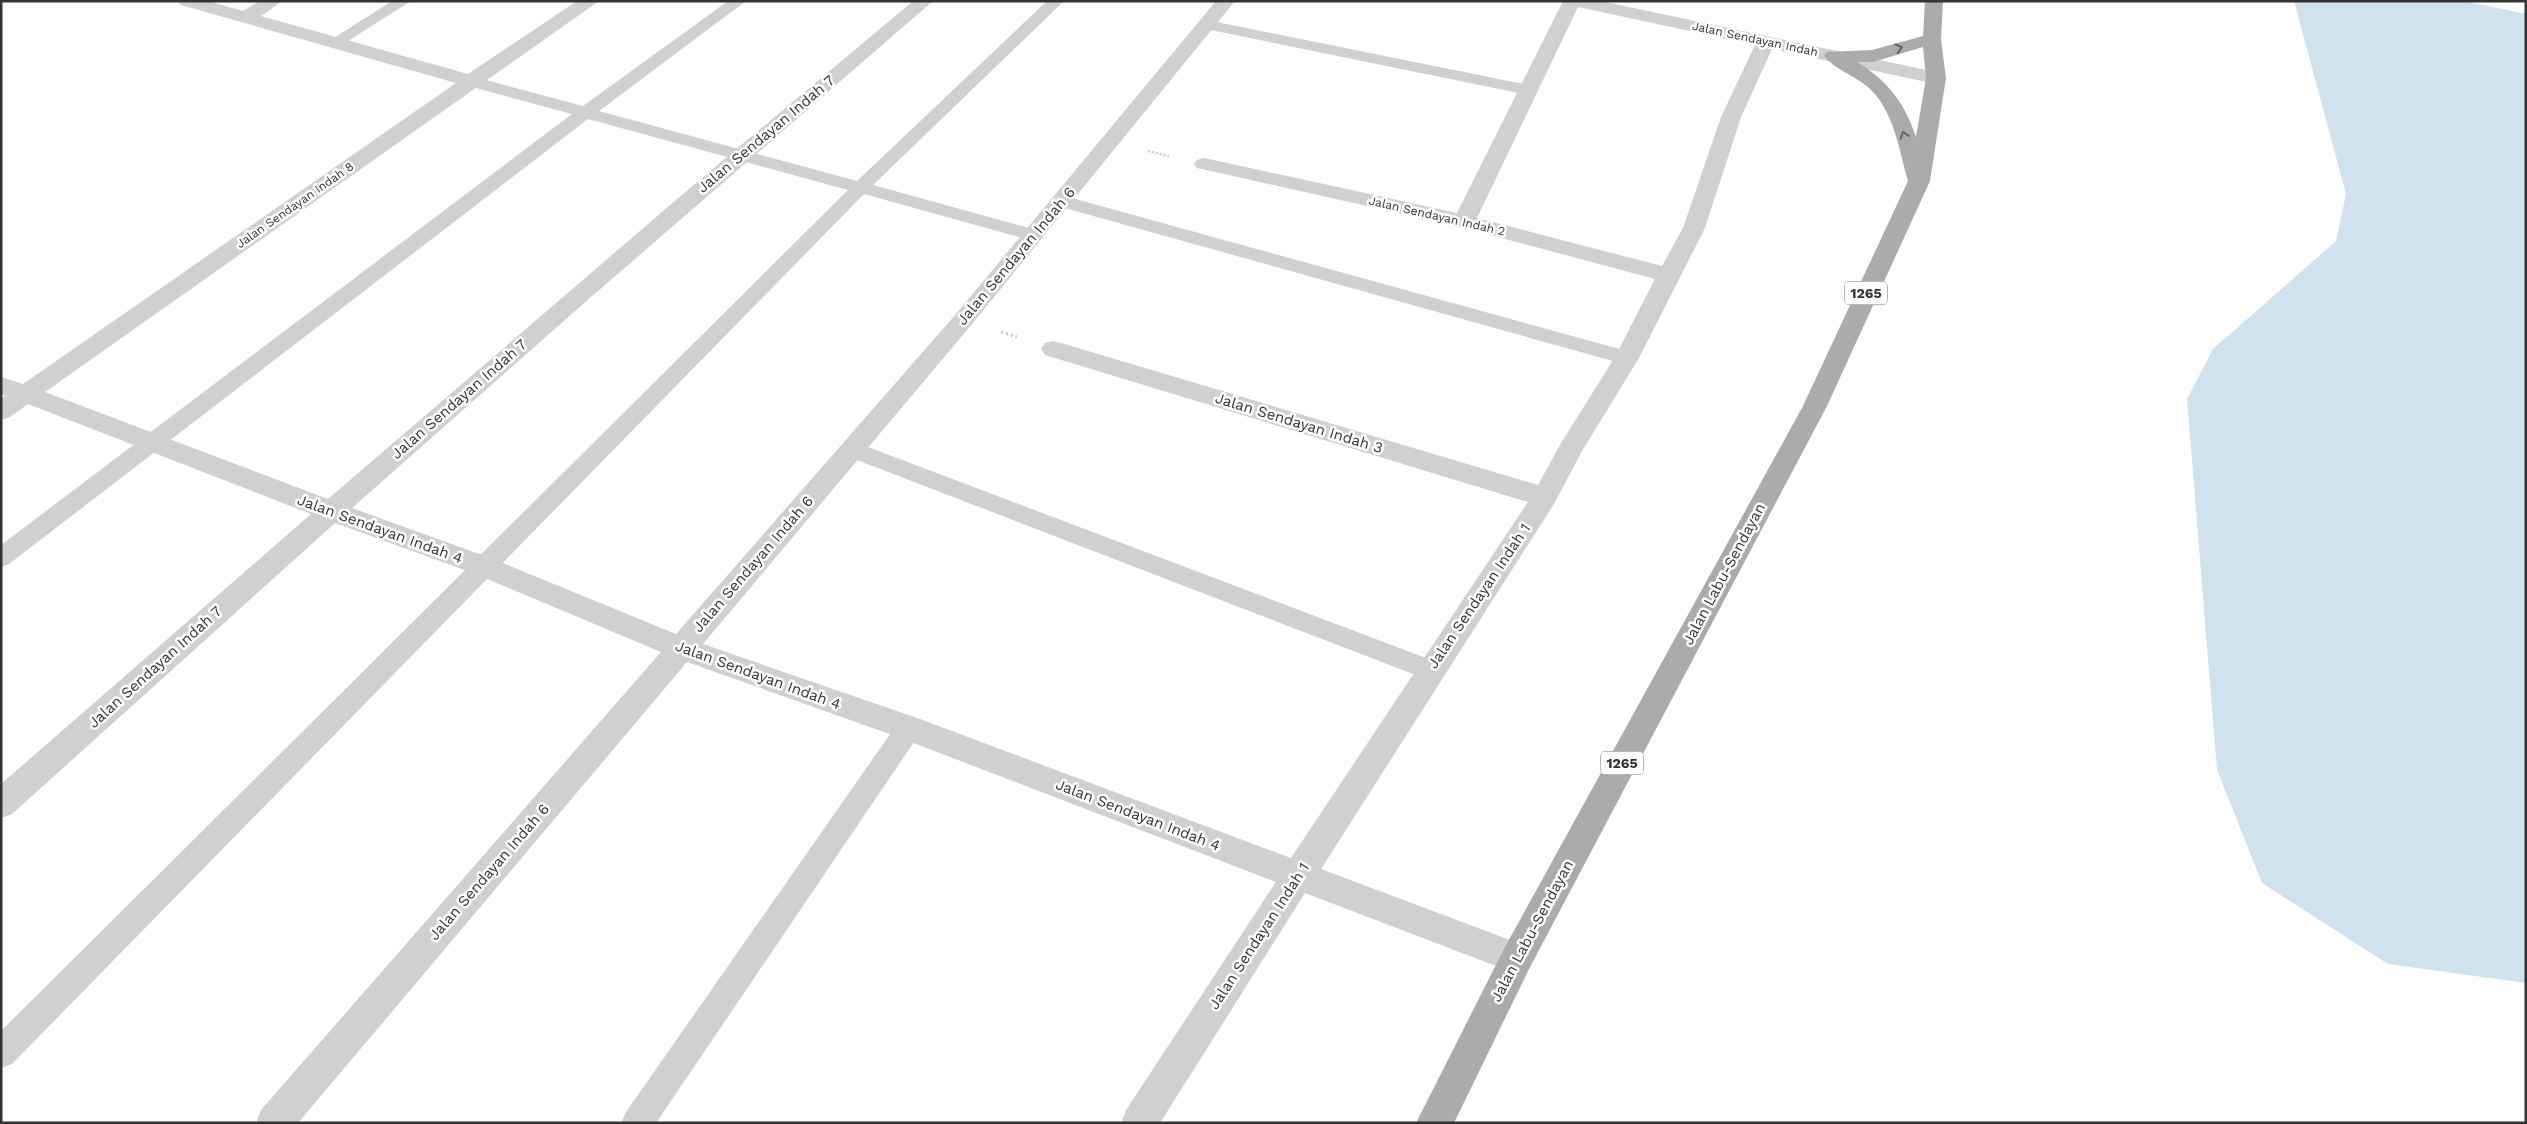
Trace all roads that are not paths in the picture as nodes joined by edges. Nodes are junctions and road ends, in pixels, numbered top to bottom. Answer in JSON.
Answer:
{"nodes":[{"id":1,"x":187,"y":1,"type":"edge"},
{"id":2,"x":273,"y":1,"type":"edge"},
{"id":3,"x":403,"y":1,"type":"edge"},
{"id":4,"x":590,"y":1,"type":"edge"},
{"id":5,"x":738,"y":1,"type":"edge"},
{"id":6,"x":924,"y":1,"type":"edge"},
{"id":7,"x":1056,"y":1,"type":"edge"},
{"id":8,"x":1226,"y":1,"type":"edge"},
{"id":9,"x":1573,"y":1,"type":"edge"},
{"id":10,"x":1934,"y":1,"type":"edge"},
{"id":11,"x":245,"y":18,"type":"junction"},
{"id":12,"x":1207,"y":25,"type":"junction"},
{"id":13,"x":1932,"y":39,"type":"junction"},
{"id":14,"x":1766,"y":42,"type":"junction"},
{"id":15,"x":334,"y":43,"type":"junction"},
{"id":16,"x":1834,"y":56,"type":"junction"},
{"id":17,"x":1936,"y":78,"type":"junction"},
{"id":18,"x":471,"y":82,"type":"junction"},
{"id":19,"x":1528,"y":90,"type":"junction"},
{"id":20,"x":586,"y":112,"type":"junction"},
{"id":21,"x":740,"y":155,"type":"junction"},
{"id":22,"x":1204,"y":164,"type":"road end"},
{"id":23,"x":1919,"y":181,"type":"junction"},
{"id":24,"x":861,"y":187,"type":"junction"},
{"id":25,"x":1061,"y":200,"type":"junction"},
{"id":26,"x":1464,"y":221,"type":"junction"},
{"id":27,"x":1033,"y":235,"type":"junction"},
{"id":28,"x":1668,"y":275,"type":"junction"},
{"id":29,"x":1053,"y":349,"type":"road end"},
{"id":30,"x":1627,"y":358,"type":"junction"},
{"id":31,"x":13,"y":390,"type":"edge"},
{"id":32,"x":1,"y":411,"type":"edge"},
{"id":33,"x":152,"y":441,"type":"junction"},
{"id":34,"x":852,"y":449,"type":"junction"},
{"id":35,"x":1544,"y":497,"type":"junction"},
{"id":36,"x":330,"y":511,"type":"junction"},
{"id":37,"x":1,"y":558,"type":"edge"},
{"id":38,"x":483,"y":566,"type":"junction"},
{"id":39,"x":680,"y":648,"type":"junction"},
{"id":40,"x":1430,"y":670,"type":"junction"},
{"id":41,"x":909,"y":728,"type":"junction"},
{"id":42,"x":1,"y":804,"type":"edge"},
{"id":43,"x":1298,"y":875,"type":"junction"},
{"id":44,"x":1517,"y":958,"type":"junction"},
{"id":45,"x":1,"y":1053,"type":"edge"},
{"id":46,"x":274,"y":1123,"type":"edge"},
{"id":47,"x":637,"y":1123,"type":"edge"},
{"id":48,"x":1139,"y":1123,"type":"edge"},
{"id":49,"x":1434,"y":1123,"type":"edge"}],
"edges":[{"from":1,"to":11,"type":"street"},
{"from":2,"to":11,"type":"street"},
{"from":3,"to":15,"type":"lane"},
{"from":4,"to":18,"type":"street","name":"Jalan Sendayan Indah 8"},
{"from":5,"to":20,"type":"lane"},
{"from":6,"to":21,"type":"street","name":"Jalan Sendayan Indah 7"},
{"from":7,"to":24,"type":"lane"},
{"from":8,"to":12,"type":"street","name":"Jalan Sendayan Indah 6"},
{"from":9,"to":14,"type":"street","name":"Jalan Sendayan Indah"},
{"from":9,"to":19,"type":"street"},
{"from":10,"to":13,"type":"main road","name":"Jalan Labu-Sendayan","number":"1265"},
{"from":11,"to":15,"type":"street"},
{"from":12,"to":19,"type":"lane"},
{"from":12,"to":25,"type":"street","name":"Jalan Sendayan Indah 6"},
{"from":16,"to":13,"type":"main road","one_way":true},
{"from":13,"to":17,"type":"main road","name":"Jalan Labu-Sendayan","number":"1265"},
{"from":14,"to":16,"type":"street","name":"Jalan Sendayan Indah"},
{"from":14,"to":28,"type":"street","name":"Jalan Sendayan Indah 1"},
{"from":15,"to":18,"type":"street"},
{"from":16,"to":17,"type":"street","name":"Jalan Sendayan Indah"},
{"from":23,"to":16,"type":"main road","one_way":true},
{"from":17,"to":23,"type":"main road","name":"Jalan Labu-Sendayan","number":"1265"},
{"from":18,"to":20,"type":"lane"},
{"from":18,"to":31,"type":"street","name":"Jalan Sendayan Indah 8"},
{"from":19,"to":26,"type":"street"},
{"from":20,"to":21,"type":"lane"},
{"from":20,"to":33,"type":"lane"},
{"from":21,"to":24,"type":"lane"},
{"from":21,"to":36,"type":"street","name":"Jalan Sendayan Indah 7"},
{"from":22,"to":26,"type":"street","name":"Jalan Sendayan Indah 2"},
{"from":23,"to":44,"type":"main road","name":"Jalan Labu-Sendayan","number":"1265"},
{"from":24,"to":27,"type":"lane"},
{"from":24,"to":38,"type":"lane"},
{"from":25,"to":27,"type":"street","name":"Jalan Sendayan Indah 6"},
{"from":25,"to":30,"type":"lane"},
{"from":26,"to":28,"type":"street","name":"Jalan Sendayan Indah 2"},
{"from":27,"to":34,"type":"street","name":"Jalan Sendayan Indah 6"},
{"from":28,"to":30,"type":"street","name":"Jalan Sendayan Indah 1"},
{"from":29,"to":35,"type":"street","name":"Jalan Sendayan Indah 3"},
{"from":30,"to":35,"type":"street","name":"Jalan Sendayan Indah 1"},
{"from":31,"to":32,"type":"street","name":"Jalan Sendayan Indah 8"},
{"from":31,"to":33,"type":"street","name":"Jalan Sendayan Indah 4"},
{"from":33,"to":36,"type":"street","name":"Jalan Sendayan Indah 4"},
{"from":33,"to":37,"type":"lane"},
{"from":34,"to":39,"type":"street","name":"Jalan Sendayan Indah 6"},
{"from":34,"to":40,"type":"lane"},
{"from":35,"to":40,"type":"street","name":"Jalan Sendayan Indah 1"},
{"from":36,"to":38,"type":"street","name":"Jalan Sendayan Indah 4"},
{"from":36,"to":42,"type":"street","name":"Jalan Sendayan Indah 7"},
{"from":38,"to":39,"type":"street","name":"Jalan Sendayan Indah 4"},
{"from":38,"to":45,"type":"lane"},
{"from":39,"to":41,"type":"street","name":"Jalan Sendayan Indah 4"},
{"from":39,"to":46,"type":"street","name":"Jalan Sendayan Indah 6"},
{"from":40,"to":43,"type":"street","name":"Jalan Sendayan Indah 1"},
{"from":41,"to":43,"type":"street","name":"Jalan Sendayan Indah 4"},
{"from":41,"to":47,"type":"lane"},
{"from":43,"to":44,"type":"street","name":"Jalan Sendayan Indah 4"},
{"from":43,"to":48,"type":"street","name":"Jalan Sendayan Indah 1"},
{"from":44,"to":49,"type":"main road","name":"Jalan Labu-Sendayan","number":"1265"}]}
